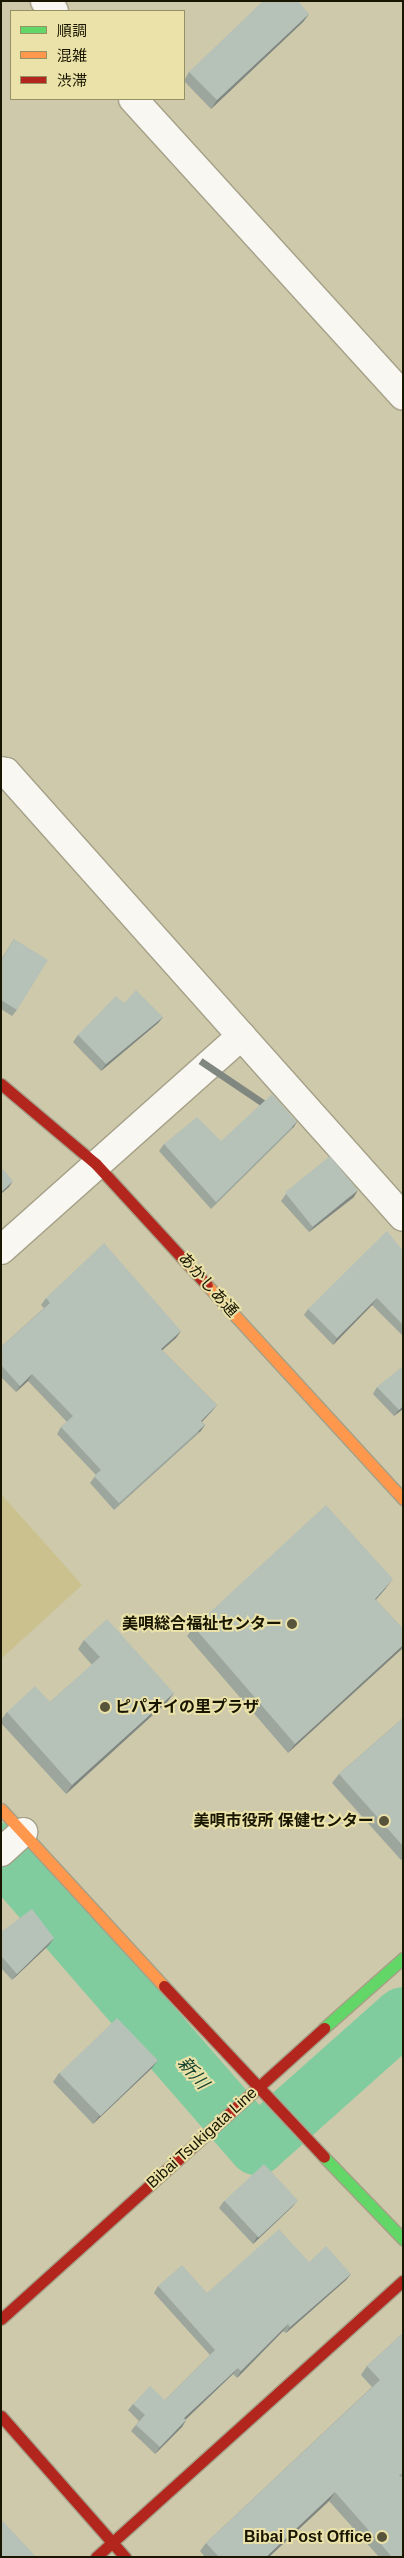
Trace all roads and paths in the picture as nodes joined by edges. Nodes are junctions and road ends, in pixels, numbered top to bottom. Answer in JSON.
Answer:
{"nodes":[{"id":1,"x":134,"y":100,"type":"edge"},
{"id":2,"x":403,"y":396,"type":"edge"},
{"id":3,"x":1,"y":771,"type":"edge"},
{"id":4,"x":241,"y":1036,"type":"junction"},
{"id":5,"x":1,"y":1084,"type":"edge"},
{"id":6,"x":96,"y":1164,"type":"junction"},
{"id":7,"x":403,"y":1217,"type":"edge"},
{"id":8,"x":1,"y":1250,"type":"edge"},
{"id":9,"x":403,"y":1499,"type":"edge"},
{"id":10,"x":1,"y":1808,"type":"edge"},
{"id":11,"x":23,"y":1832,"type":"junction"},
{"id":12,"x":1,"y":1852,"type":"edge"},
{"id":13,"x":403,"y":1958,"type":"edge"},
{"id":14,"x":258,"y":2088,"type":"junction"},
{"id":15,"x":403,"y":2239,"type":"edge"},
{"id":16,"x":403,"y":2281,"type":"edge"},
{"id":17,"x":1,"y":2319,"type":"edge"},
{"id":18,"x":1,"y":2416,"type":"edge"},
{"id":19,"x":112,"y":2542,"type":"junction"},
{"id":20,"x":96,"y":2557,"type":"edge"},
{"id":21,"x":125,"y":2557,"type":"edge"}],
"edges":[{"from":1,"to":2,"type":"street"},
{"from":3,"to":4,"type":"street"},
{"from":4,"to":6,"type":"street"},
{"from":4,"to":7,"type":"street"},
{"from":5,"to":6,"type":"street","name":"あかしあ通"},
{"from":6,"to":8,"type":"street"},
{"from":6,"to":9,"type":"street","name":"あかしあ通"},
{"from":10,"to":11,"type":"street"},
{"from":11,"to":12,"type":"street"},
{"from":11,"to":14,"type":"street"},
{"from":13,"to":14,"type":"street","name":"Bibai Tsukigata Line"},
{"from":14,"to":15,"type":"street"},
{"from":14,"to":17,"type":"street","name":"Bibai Tsukigata Line"},
{"from":16,"to":19,"type":"street"},
{"from":18,"to":19,"type":"street"},
{"from":19,"to":20,"type":"street"},
{"from":19,"to":21,"type":"street"}]}
